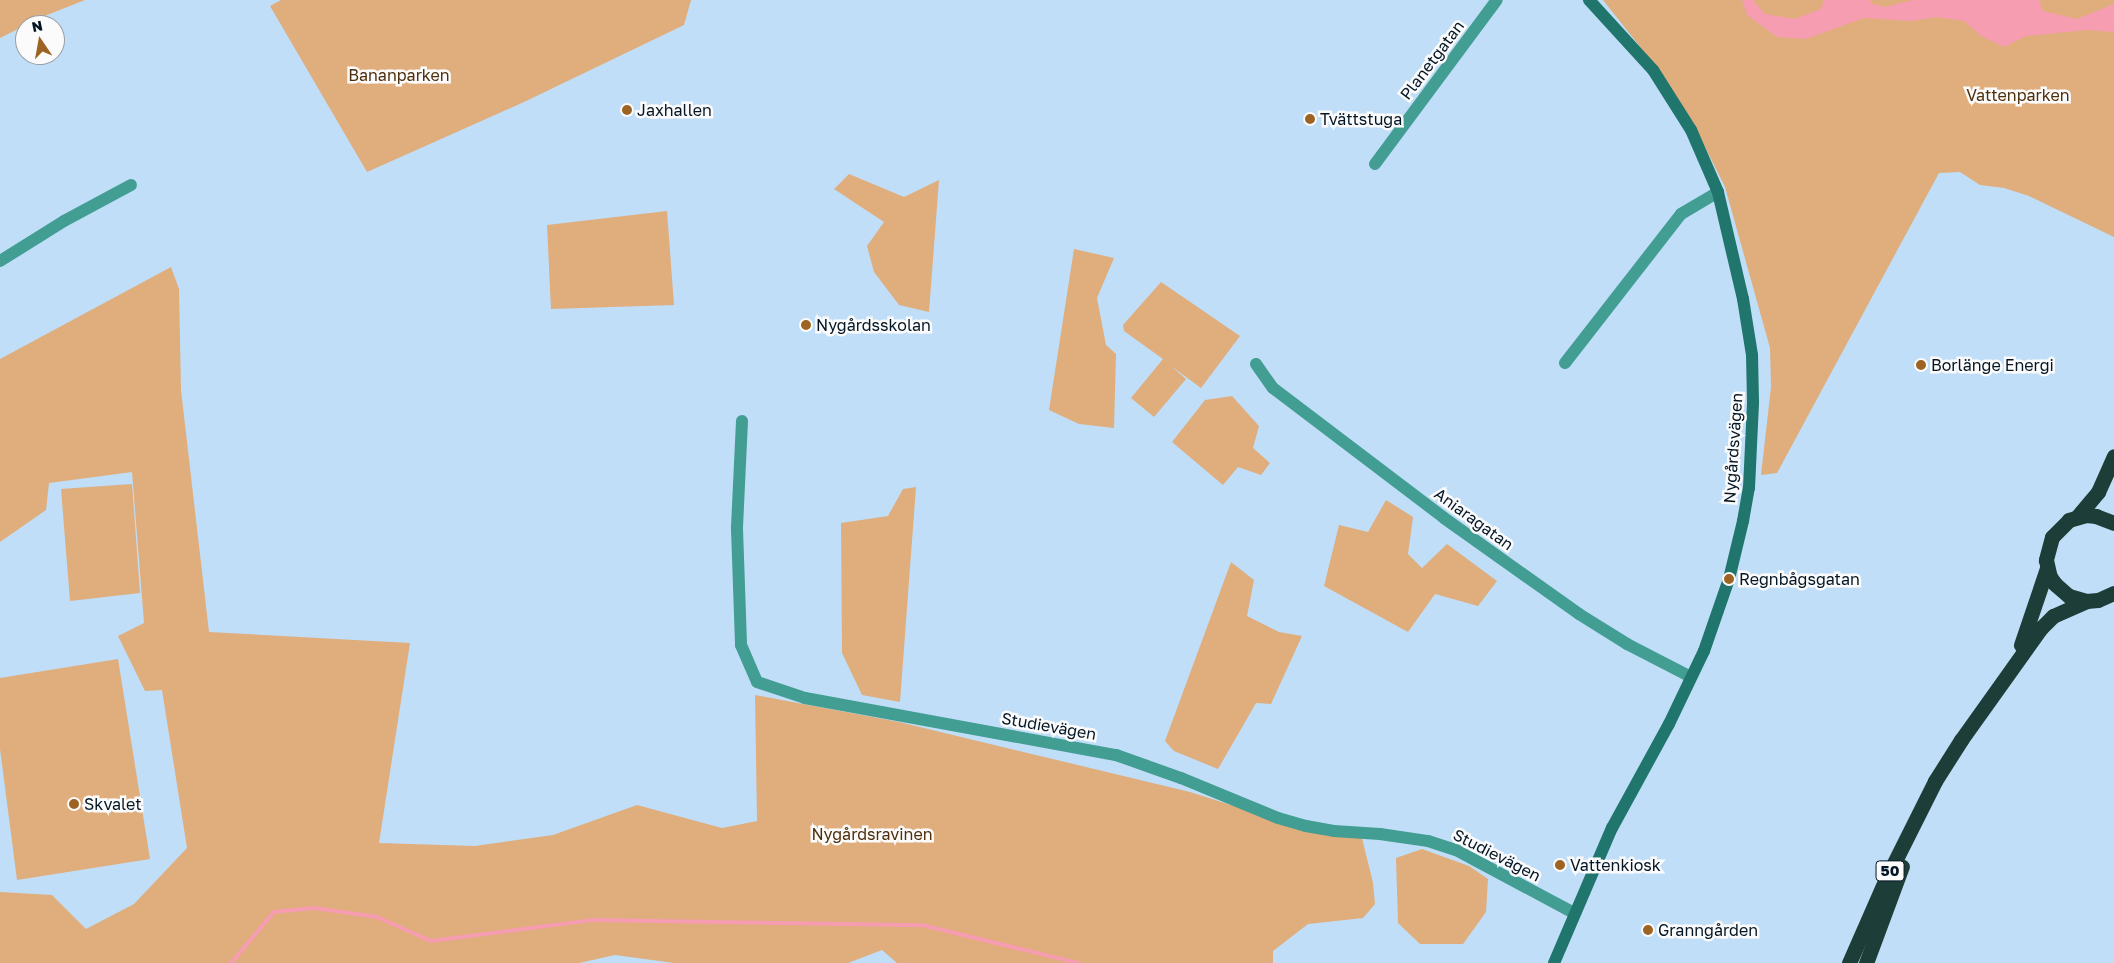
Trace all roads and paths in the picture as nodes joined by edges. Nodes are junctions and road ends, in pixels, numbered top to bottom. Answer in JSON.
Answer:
{"nodes":[{"id":1,"x":1498,"y":0,"type":"edge"},
{"id":2,"x":1589,"y":0,"type":"edge"},
{"id":3,"x":1375,"y":164,"type":"dead end"},
{"id":4,"x":131,"y":185,"type":"dead end"},
{"id":5,"x":1718,"y":192,"type":"junction"},
{"id":6,"x":0,"y":261,"type":"edge"},
{"id":7,"x":1565,"y":363,"type":"dead end"},
{"id":8,"x":1256,"y":364,"type":"dead end"},
{"id":9,"x":742,"y":422,"type":"dead end"},
{"id":10,"x":2114,"y":456,"type":"edge"},
{"id":11,"x":2077,"y":517,"type":"junction"},
{"id":12,"x":2114,"y":523,"type":"edge"},
{"id":13,"x":2047,"y":568,"type":"junction"},
{"id":14,"x":2114,"y":593,"type":"edge"},
{"id":15,"x":2114,"y":598,"type":"edge"},
{"id":16,"x":2092,"y":601,"type":"junction"},
{"id":17,"x":2015,"y":663,"type":"junction"},
{"id":18,"x":1691,"y":678,"type":"junction"},
{"id":19,"x":1935,"y":781,"type":"junction"},
{"id":20,"x":1574,"y":913,"type":"junction"},
{"id":21,"x":1554,"y":963,"type":"edge"},
{"id":22,"x":1849,"y":963,"type":"edge"},
{"id":23,"x":1866,"y":963,"type":"edge"}],
"edges":[{"from":1,"to":3,"type":"street","name":"Planetgatan"},
{"from":2,"to":5,"type":"street","name":"Nygårdsvägen"},
{"from":4,"to":6,"type":"street"},
{"from":5,"to":7,"type":"street"},
{"from":5,"to":18,"type":"street","name":"Nygårdsvägen"},
{"from":8,"to":18,"type":"street","name":"Aniaragatan"},
{"from":9,"to":20,"type":"street","name":"Studievägen"},
{"from":10,"to":11,"type":"highway"},
{"from":11,"to":12,"type":"highway"},
{"from":11,"to":13,"type":"highway"},
{"from":13,"to":16,"type":"highway"},
{"from":13,"to":17,"type":"highway","number":"50"},
{"from":14,"to":16,"type":"highway"},
{"from":15,"to":16,"type":"street"},
{"from":16,"to":17,"type":"highway","number":"50"},
{"from":17,"to":19,"type":"highway","number":"50"},
{"from":18,"to":20,"type":"street","name":"Nygårdsvägen"},
{"from":19,"to":22,"type":"highway","number":"50"},
{"from":19,"to":23,"type":"highway","number":"50"},
{"from":20,"to":21,"type":"street","name":"Nygårdsvägen"}]}
